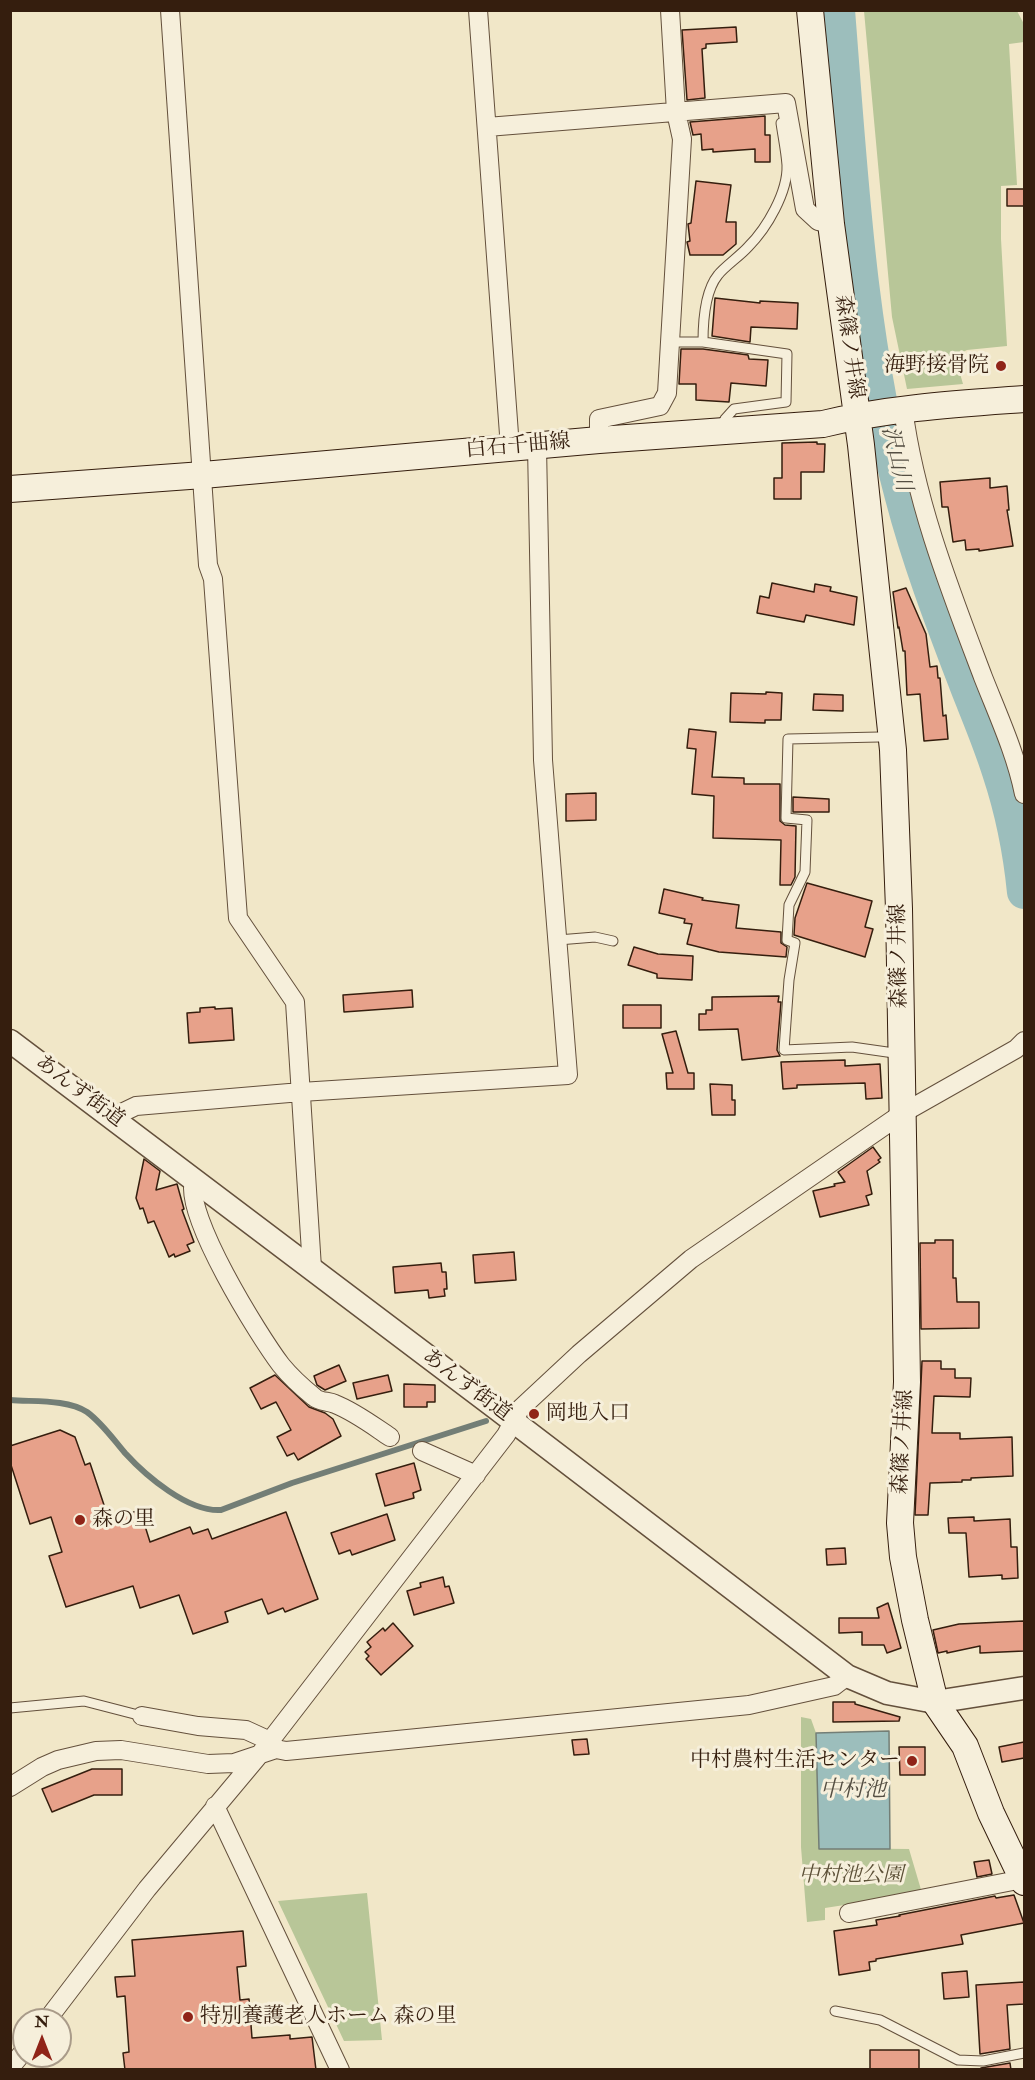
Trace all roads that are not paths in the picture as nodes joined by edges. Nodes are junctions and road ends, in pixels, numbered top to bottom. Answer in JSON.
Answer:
{"nodes":[{"id":1,"x":170,"y":10,"type":"edge"},
{"id":2,"x":478,"y":10,"type":"edge"},
{"id":3,"x":670,"y":10,"type":"edge"},
{"id":4,"x":810,"y":10,"type":"edge"},
{"id":5,"x":778,"y":104,"type":"junction"},
{"id":6,"x":676,"y":112,"type":"junction"},
{"id":7,"x":488,"y":127,"type":"junction"},
{"id":8,"x":831,"y":225,"type":"junction"},
{"id":9,"x":670,"y":342,"type":"junction"},
{"id":10,"x":703,"y":342,"type":"junction"},
{"id":11,"x":1024,"y":399,"type":"edge"},
{"id":12,"x":902,"y":409,"type":"junction"},
{"id":13,"x":860,"y":415,"type":"junction"},
{"id":14,"x":718,"y":432,"type":"junction"},
{"id":15,"x":599,"y":440,"type":"junction"},
{"id":16,"x":537,"y":446,"type":"junction"},
{"id":17,"x":510,"y":448,"type":"junction"},
{"id":18,"x":203,"y":475,"type":"junction"},
{"id":19,"x":10,"y":489,"type":"edge"},
{"id":20,"x":879,"y":737,"type":"dead end"},
{"id":21,"x":1017,"y":744,"type":"edge"},
{"id":22,"x":1024,"y":794,"type":"edge"},
{"id":23,"x":558,"y":940,"type":"junction"},
{"id":24,"x":613,"y":942,"type":"dead end"},
{"id":25,"x":10,"y":1041,"type":"edge"},
{"id":26,"x":1024,"y":1041,"type":"edge"},
{"id":27,"x":902,"y":1055,"type":"junction"},
{"id":28,"x":301,"y":1092,"type":"junction"},
{"id":29,"x":903,"y":1113,"type":"junction"},
{"id":30,"x":113,"y":1118,"type":"junction"},
{"id":31,"x":195,"y":1181,"type":"junction"},
{"id":32,"x":312,"y":1268,"type":"junction"},
{"id":33,"x":513,"y":1421,"type":"junction"},
{"id":34,"x":390,"y":1437,"type":"dead end"},
{"id":35,"x":422,"y":1452,"type":"dead end"},
{"id":36,"x":476,"y":1474,"type":"junction"},
{"id":37,"x":847,"y":1676,"type":"junction"},
{"id":38,"x":1024,"y":1688,"type":"edge"},
{"id":39,"x":935,"y":1702,"type":"junction"},
{"id":40,"x":10,"y":1708,"type":"edge"},
{"id":41,"x":142,"y":1716,"type":"joint"},
{"id":42,"x":265,"y":1747,"type":"junction"},
{"id":43,"x":10,"y":1787,"type":"edge"},
{"id":44,"x":215,"y":1806,"type":"junction"},
{"id":45,"x":1024,"y":1880,"type":"edge"},
{"id":46,"x":849,"y":1913,"type":"dead end"},
{"id":47,"x":56,"y":2008,"type":"edge"},
{"id":48,"x":835,"y":2011,"type":"dead end"},
{"id":49,"x":1024,"y":2053,"type":"edge"},
{"id":50,"x":340,"y":2070,"type":"edge"}],
"edges":[{"from":1,"to":18,"type":"street"},
{"from":2,"to":7,"type":"street"},
{"from":3,"to":6,"type":"street"},
{"from":4,"to":8,"type":"main road","name":"森篠ノ井線"},
{"from":5,"to":6,"type":"street"},
{"from":5,"to":8,"type":"street"},
{"from":5,"to":10,"type":"lane"},
{"from":6,"to":7,"type":"street"},
{"from":6,"to":9,"type":"street"},
{"from":7,"to":17,"type":"street"},
{"from":8,"to":13,"type":"main road","name":"森篠ノ井線"},
{"from":9,"to":10,"type":"lane"},
{"from":9,"to":15,"type":"street"},
{"from":10,"to":14,"type":"lane"},
{"from":11,"to":12,"type":"main road","name":"白石千曲線"},
{"from":12,"to":13,"type":"main road","name":"白石千曲線"},
{"from":12,"to":21,"type":"street"},
{"from":13,"to":14,"type":"main road","name":"白石千曲線"},
{"from":13,"to":27,"type":"main road","name":"森篠ノ井線"},
{"from":14,"to":15,"type":"main road","name":"白石千曲線"},
{"from":15,"to":16,"type":"main road","name":"白石千曲線"},
{"from":16,"to":17,"type":"main road","name":"白石千曲線"},
{"from":16,"to":23,"type":"street"},
{"from":17,"to":18,"type":"main road","name":"白石千曲線"},
{"from":18,"to":19,"type":"main road","name":"白石千曲線"},
{"from":18,"to":28,"type":"street"},
{"from":20,"to":27,"type":"lane"},
{"from":21,"to":22,"type":"street"},
{"from":23,"to":24,"type":"lane"},
{"from":23,"to":28,"type":"street"},
{"from":25,"to":30,"type":"street","name":"あんず街道"},
{"from":26,"to":29,"type":"street"},
{"from":27,"to":29,"type":"main road","name":"森篠ノ井線"},
{"from":28,"to":30,"type":"street"},
{"from":28,"to":32,"type":"street"},
{"from":29,"to":33,"type":"street"},
{"from":29,"to":39,"type":"main road","name":"森篠ノ井線"},
{"from":30,"to":31,"type":"street","name":"あんず街道"},
{"from":31,"to":32,"type":"street","name":"あんず街道"},
{"from":31,"to":34,"type":"street"},
{"from":32,"to":33,"type":"street","name":"あんず街道"},
{"from":33,"to":36,"type":"street"},
{"from":33,"to":37,"type":"street","name":"あんず街道"},
{"from":35,"to":36,"type":"street"},
{"from":36,"to":42,"type":"street"},
{"from":37,"to":39,"type":"street","name":"あんず街道"},
{"from":37,"to":42,"type":"street"},
{"from":38,"to":39,"type":"street","name":"あんず街道"},
{"from":39,"to":45,"type":"main road","name":"森篠ノ井線"},
{"from":40,"to":41,"type":"lane"},
{"from":41,"to":42,"type":"street"},
{"from":42,"to":43,"type":"street"},
{"from":42,"to":44,"type":"street"},
{"from":44,"to":47,"type":"street"},
{"from":44,"to":50,"type":"street"},
{"from":45,"to":46,"type":"street"},
{"from":48,"to":49,"type":"lane"}]}
